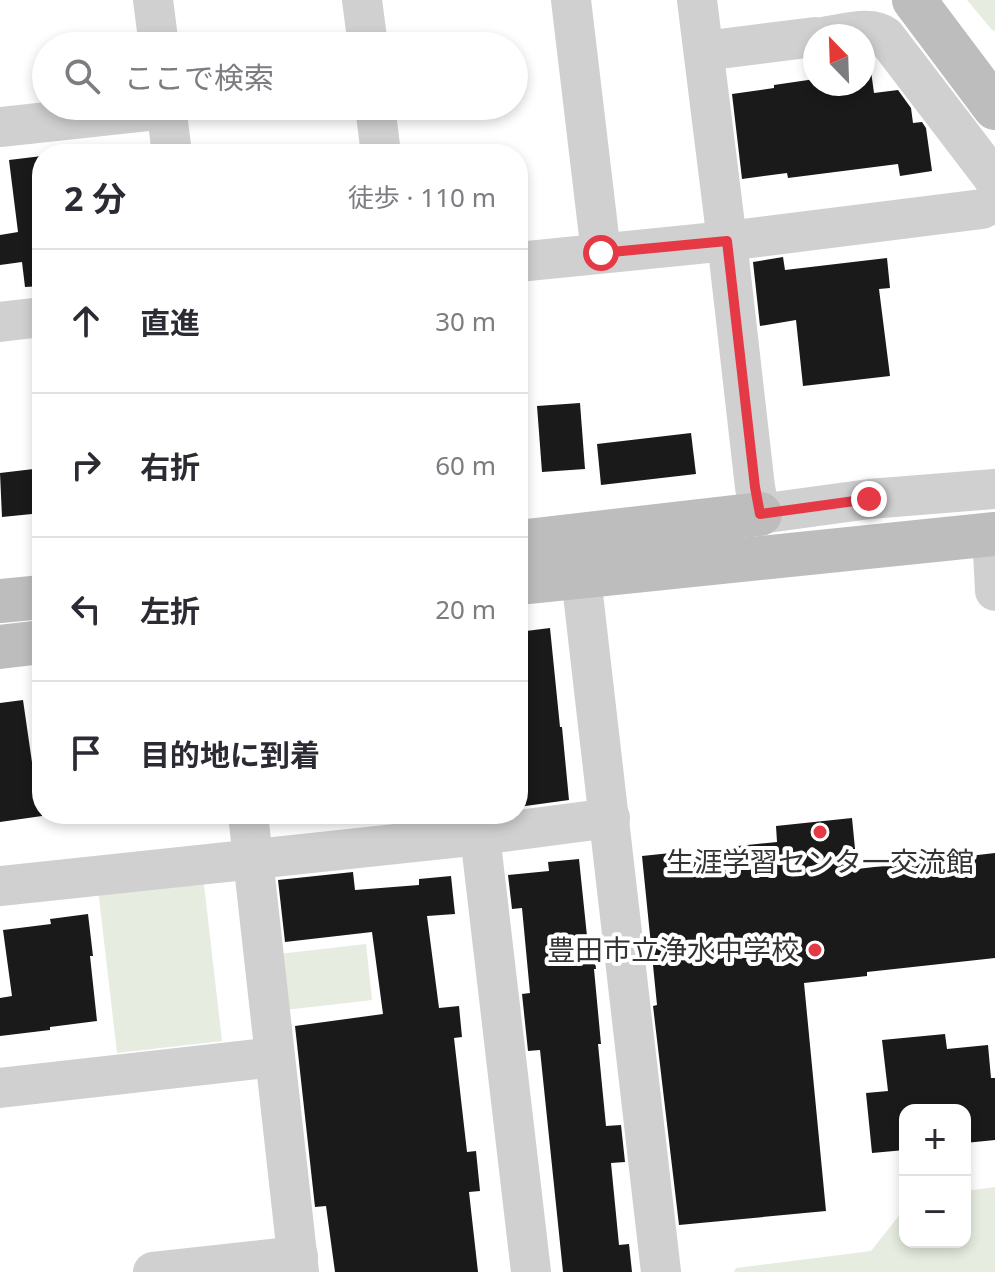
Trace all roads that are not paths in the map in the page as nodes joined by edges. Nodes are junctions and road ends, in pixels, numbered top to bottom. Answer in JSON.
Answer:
{"nodes":[{"id":1,"x":153,"y":0,"type":"edge"},
{"id":2,"x":362,"y":0,"type":"edge"},
{"id":3,"x":571,"y":0,"type":"edge"},
{"id":4,"x":697,"y":0,"type":"edge"},
{"id":5,"x":914,"y":0,"type":"edge"},
{"id":6,"x":875,"y":31,"type":"edge"},
{"id":7,"x":157,"y":32,"type":"edge"},
{"id":8,"x":366,"y":32,"type":"edge"},
{"id":9,"x":803,"y":39,"type":"edge"},
{"id":10,"x":704,"y":51,"type":"junction"},
{"id":11,"x":995,"y":108,"type":"edge"},
{"id":12,"x":58,"y":120,"type":"edge"},
{"id":13,"x":168,"y":120,"type":"edge"},
{"id":14,"x":377,"y":120,"type":"edge"},
{"id":15,"x":0,"y":127,"type":"edge"},
{"id":16,"x":171,"y":144,"type":"edge"},
{"id":17,"x":380,"y":144,"type":"edge"},
{"id":18,"x":995,"y":180,"type":"edge"},
{"id":19,"x":995,"y":202,"type":"edge"},
{"id":20,"x":727,"y":241,"type":"junction"},
{"id":21,"x":601,"y":253,"type":"junction"},
{"id":22,"x":528,"y":261,"type":"edge"},
{"id":23,"x":32,"y":318,"type":"edge"},
{"id":24,"x":0,"y":322,"type":"edge"},
{"id":25,"x":995,"y":489,"type":"edge"},
{"id":26,"x":760,"y":514,"type":"junction"},
{"id":27,"x":994,"y":534,"type":"edge"},
{"id":28,"x":528,"y":541,"type":"edge"},
{"id":29,"x":581,"y":577,"type":"junction"},
{"id":30,"x":528,"y":582,"type":"edge"},
{"id":31,"x":995,"y":591,"type":"edge"},
{"id":32,"x":32,"y":598,"type":"edge"},
{"id":33,"x":0,"y":601,"type":"edge"},
{"id":34,"x":32,"y":643,"type":"edge"},
{"id":35,"x":0,"y":647,"type":"edge"},
{"id":36,"x":610,"y":818,"type":"junction"},
{"id":37,"x":249,"y":824,"type":"edge"},
{"id":38,"x":480,"y":835,"type":"junction"},
{"id":39,"x":254,"y":858,"type":"junction"},
{"id":40,"x":0,"y":886,"type":"edge"},
{"id":41,"x":275,"y":1057,"type":"junction"},
{"id":42,"x":0,"y":1088,"type":"edge"},
{"id":43,"x":298,"y":1264,"type":"edge"},
{"id":44,"x":153,"y":1272,"type":"edge"},
{"id":45,"x":531,"y":1272,"type":"edge"},
{"id":46,"x":661,"y":1272,"type":"edge"}],
"edges":[{"from":1,"to":7,"type":"street"},
{"from":2,"to":8,"type":"street"},
{"from":3,"to":21,"type":"street"},
{"from":4,"to":10,"type":"street"},
{"from":5,"to":11,"type":"street"},
{"from":6,"to":18,"type":"street"},
{"from":9,"to":10,"type":"street"},
{"from":10,"to":20,"type":"street"},
{"from":12,"to":15,"type":"street"},
{"from":13,"to":16,"type":"street"},
{"from":14,"to":17,"type":"street"},
{"from":19,"to":20,"type":"street"},
{"from":20,"to":21,"type":"street"},
{"from":20,"to":26,"type":"street"},
{"from":21,"to":22,"type":"street"},
{"from":23,"to":24,"type":"street"},
{"from":25,"to":26,"type":"street"},
{"from":26,"to":28,"type":"street"},
{"from":27,"to":29,"type":"street"},
{"from":27,"to":31,"type":"street"},
{"from":29,"to":30,"type":"street"},
{"from":29,"to":36,"type":"street"},
{"from":32,"to":33,"type":"street"},
{"from":34,"to":35,"type":"street"},
{"from":36,"to":38,"type":"street"},
{"from":36,"to":46,"type":"street"},
{"from":37,"to":39,"type":"street"},
{"from":38,"to":39,"type":"street"},
{"from":38,"to":45,"type":"street"},
{"from":39,"to":40,"type":"street"},
{"from":39,"to":41,"type":"street"},
{"from":41,"to":42,"type":"street"},
{"from":41,"to":43,"type":"street"},
{"from":43,"to":44,"type":"street"}]}
